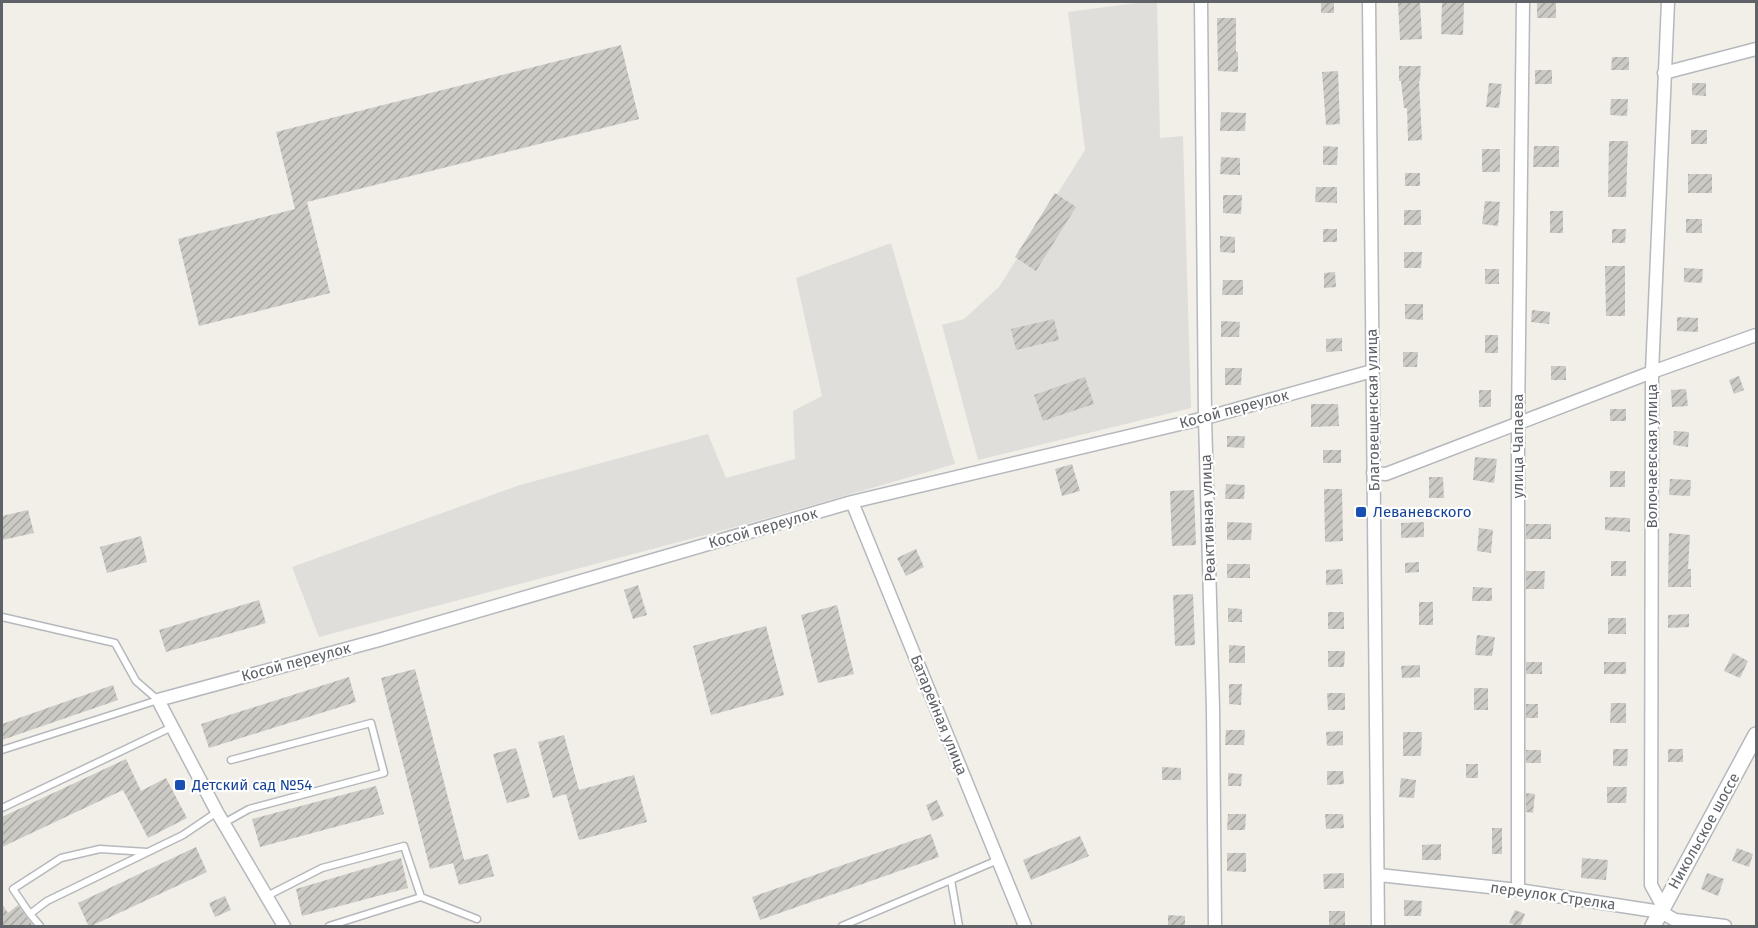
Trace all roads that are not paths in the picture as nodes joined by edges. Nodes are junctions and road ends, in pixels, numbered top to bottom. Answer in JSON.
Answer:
{"nodes":[{"id":1,"x":1201,"y":2,"type":"edge"},
{"id":2,"x":1369,"y":2,"type":"edge"},
{"id":3,"x":1523,"y":2,"type":"edge"},
{"id":4,"x":1668,"y":2,"type":"edge"},
{"id":5,"x":1756,"y":49,"type":"edge"},
{"id":6,"x":1664,"y":74,"type":"junction"},
{"id":7,"x":1756,"y":335,"type":"edge"},
{"id":8,"x":1372,"y":371,"type":"junction"},
{"id":9,"x":1652,"y":372,"type":"junction"},
{"id":10,"x":1205,"y":418,"type":"junction"},
{"id":11,"x":1518,"y":423,"type":"junction"},
{"id":12,"x":1373,"y":473,"type":"junction"},
{"id":13,"x":852,"y":502,"type":"junction"},
{"id":14,"x":2,"y":617,"type":"edge"},
{"id":15,"x":158,"y":700,"type":"junction"},
{"id":16,"x":173,"y":727,"type":"junction"},
{"id":17,"x":1756,"y":735,"type":"edge"},
{"id":18,"x":2,"y":750,"type":"edge"},
{"id":19,"x":231,"y":760,"type":"dead end"},
{"id":20,"x":2,"y":808,"type":"edge"},
{"id":21,"x":221,"y":818,"type":"junction"},
{"id":22,"x":148,"y":852,"type":"junction"},
{"id":23,"x":998,"y":860,"type":"junction"},
{"id":24,"x":1379,"y":875,"type":"junction"},
{"id":25,"x":951,"y":880,"type":"junction"},
{"id":26,"x":1518,"y":890,"type":"junction"},
{"id":27,"x":267,"y":896,"type":"junction"},
{"id":28,"x":421,"y":897,"type":"junction"},
{"id":29,"x":1662,"y":910,"type":"junction"},
{"id":30,"x":30,"y":914,"type":"junction"},
{"id":31,"x":477,"y":919,"type":"dead end"},
{"id":32,"x":40,"y":927,"type":"edge"},
{"id":33,"x":284,"y":927,"type":"edge"},
{"id":34,"x":328,"y":927,"type":"edge"},
{"id":35,"x":842,"y":927,"type":"edge"},
{"id":36,"x":959,"y":927,"type":"edge"},
{"id":37,"x":1025,"y":927,"type":"edge"},
{"id":38,"x":1215,"y":927,"type":"edge"},
{"id":39,"x":1378,"y":927,"type":"edge"},
{"id":40,"x":1653,"y":927,"type":"edge"},
{"id":41,"x":1725,"y":927,"type":"edge"}],
"edges":[{"from":1,"to":10,"type":"street","name":"Реактивная улица"},
{"from":2,"to":8,"type":"street","name":"Благовещенская улица"},
{"from":3,"to":11,"type":"street","name":"улица Чапаева"},
{"from":4,"to":6,"type":"street","name":"Волочаевская улица"},
{"from":5,"to":6,"type":"street"},
{"from":6,"to":9,"type":"street","name":"Волочаевская улица"},
{"from":7,"to":9,"type":"street"},
{"from":8,"to":10,"type":"street","name":"Косой переулок"},
{"from":8,"to":12,"type":"street","name":"Благовещенская улица"},
{"from":9,"to":11,"type":"street"},
{"from":9,"to":29,"type":"street","name":"Волочаевская улица"},
{"from":10,"to":13,"type":"street","name":"Косой переулок"},
{"from":10,"to":38,"type":"street","name":"Реактивная улица"},
{"from":11,"to":12,"type":"street"},
{"from":11,"to":26,"type":"street","name":"улица Чапаева"},
{"from":12,"to":24,"type":"street","name":"Благовещенская улица"},
{"from":13,"to":15,"type":"street","name":"Косой переулок"},
{"from":13,"to":23,"type":"street","name":"Батарейная улица"},
{"from":14,"to":15,"type":"lane"},
{"from":15,"to":16,"type":"street"},
{"from":15,"to":18,"type":"lane"},
{"from":16,"to":20,"type":"lane"},
{"from":16,"to":21,"type":"street"},
{"from":17,"to":29,"type":"street","name":"Никольское шоссе"},
{"from":19,"to":21,"type":"lane"},
{"from":21,"to":22,"type":"lane"},
{"from":21,"to":27,"type":"street"},
{"from":22,"to":30,"type":"lane"},
{"from":22,"to":30,"type":"lane"},
{"from":23,"to":25,"type":"lane"},
{"from":23,"to":37,"type":"street","name":"Батарейная улица"},
{"from":24,"to":26,"type":"street","name":"переулок Стрелка"},
{"from":24,"to":39,"type":"street","name":"Благовещенская улица"},
{"from":25,"to":35,"type":"lane"},
{"from":25,"to":36,"type":"lane"},
{"from":26,"to":29,"type":"street","name":"переулок Стрелка"},
{"from":27,"to":28,"type":"lane"},
{"from":27,"to":33,"type":"street"},
{"from":28,"to":31,"type":"lane"},
{"from":28,"to":34,"type":"lane"},
{"from":29,"to":40,"type":"street","name":"Никольское шоссе"},
{"from":29,"to":41,"type":"street","name":"переулок Стрелка"},
{"from":30,"to":32,"type":"lane"}]}
